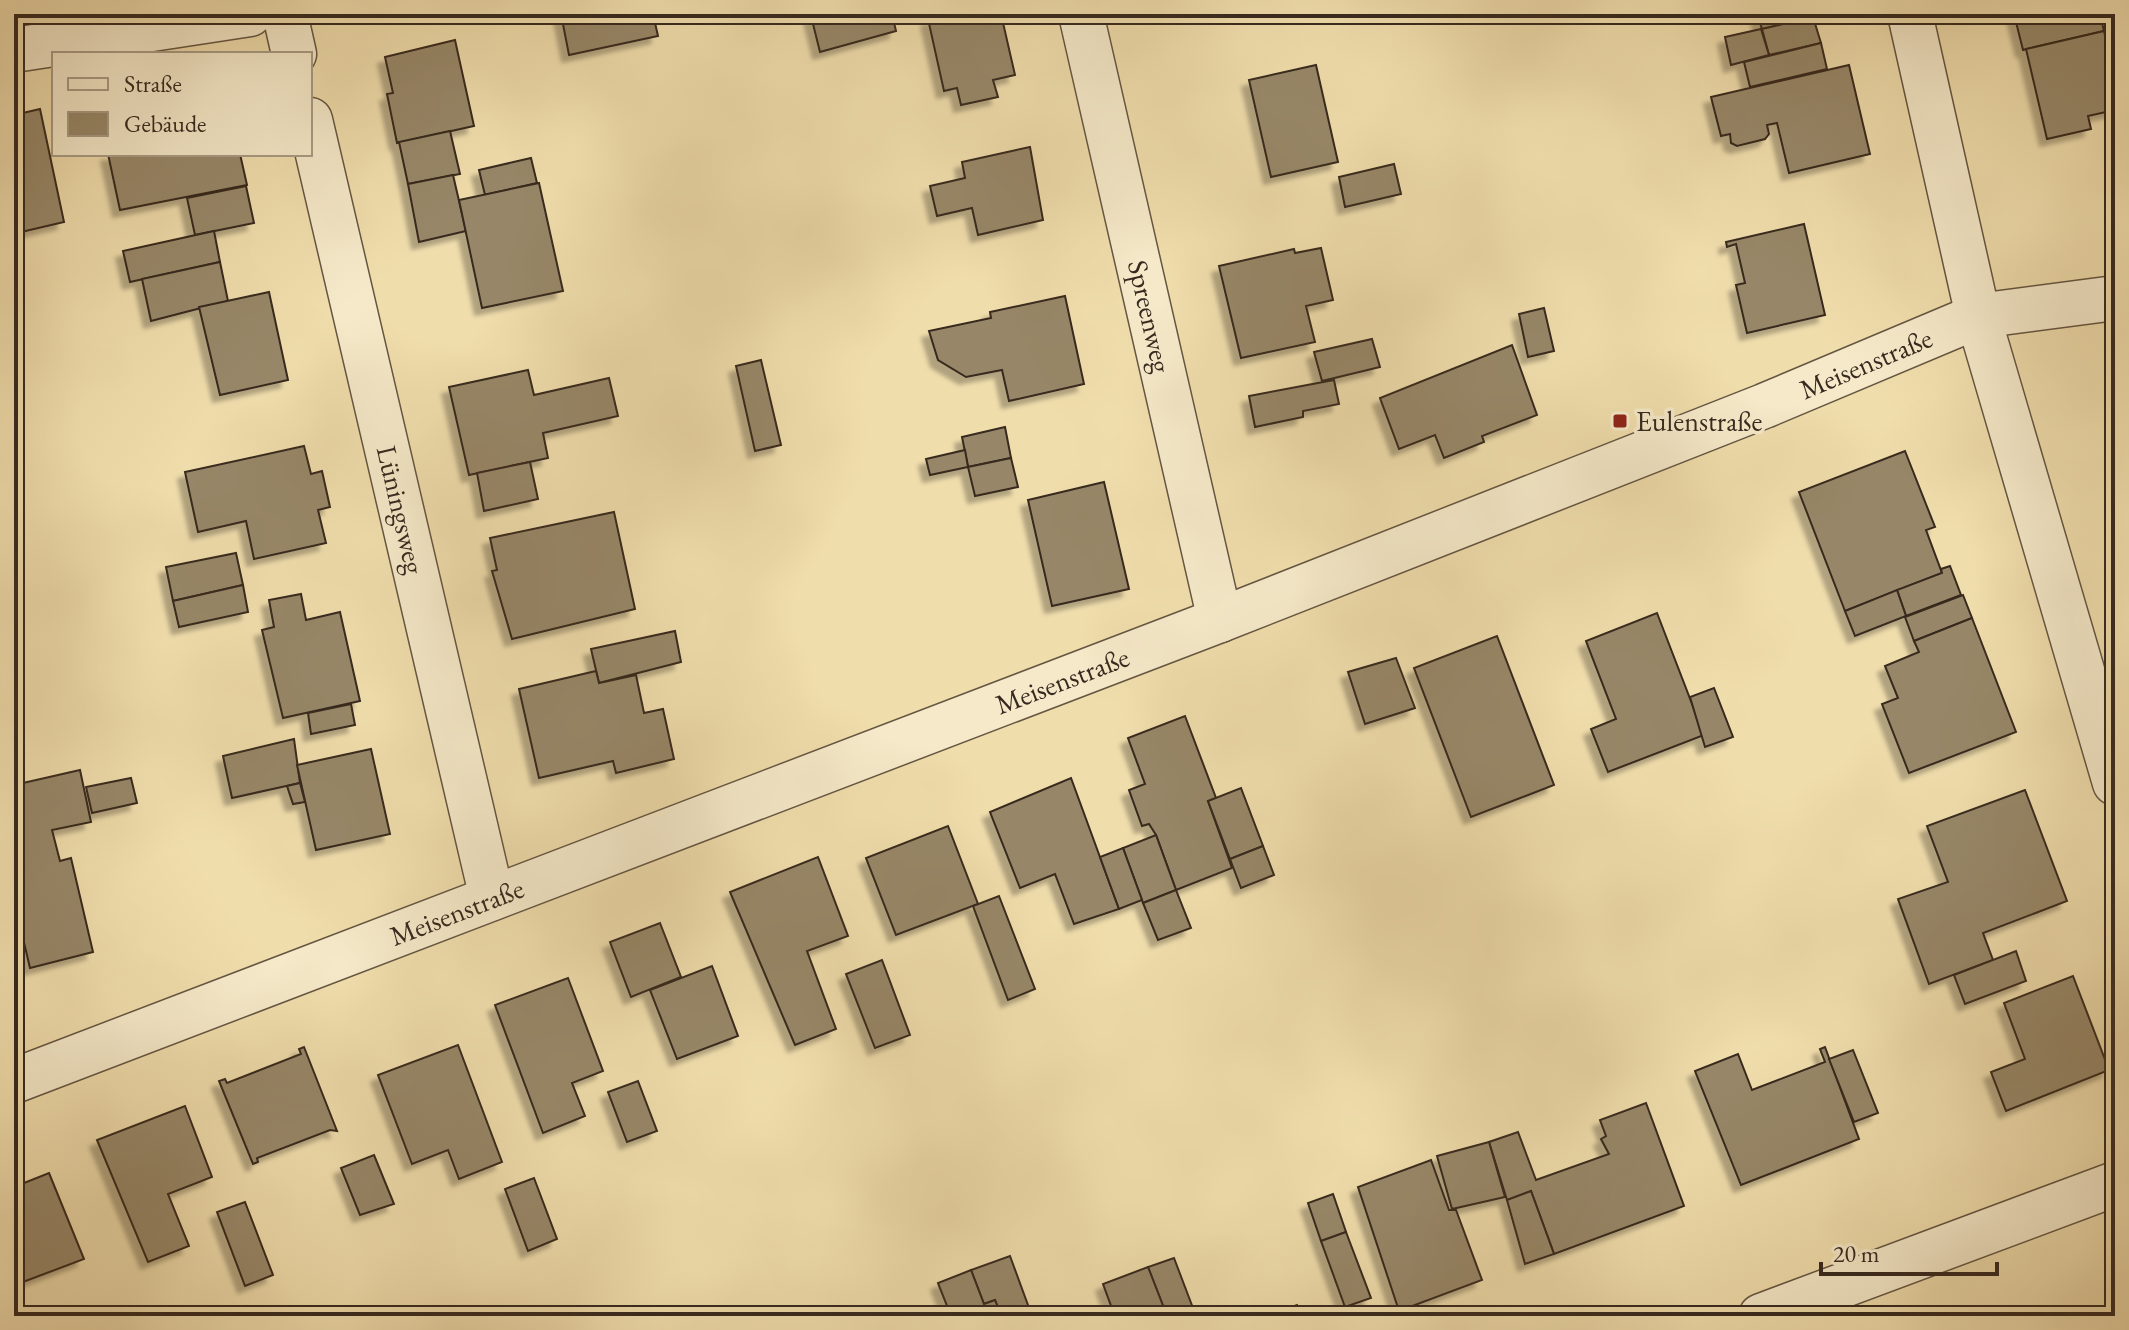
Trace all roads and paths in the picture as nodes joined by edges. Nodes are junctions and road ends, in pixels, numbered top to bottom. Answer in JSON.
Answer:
{"nodes":[{"id":1,"x":250,"y":14,"type":"edge"},
{"id":2,"x":285,"y":14,"type":"edge"},
{"id":3,"x":1081,"y":14,"type":"edge"},
{"id":4,"x":1910,"y":14,"type":"edge"},
{"id":5,"x":14,"y":50,"type":"edge"},
{"id":6,"x":294,"y":52,"type":"edge"},
{"id":7,"x":312,"y":129,"type":"edge"},
{"id":8,"x":2115,"y":298,"type":"edge"},
{"id":9,"x":1978,"y":316,"type":"junction"},
{"id":10,"x":1220,"y":620,"type":"junction"},
{"id":11,"x":2115,"y":783,"type":"edge"},
{"id":12,"x":492,"y":898,"type":"junction"},
{"id":13,"x":14,"y":1081,"type":"edge"},
{"id":14,"x":2115,"y":1184,"type":"edge"},
{"id":15,"x":1761,"y":1316,"type":"edge"}],
"edges":[{"from":1,"to":5,"type":"street"},
{"from":2,"to":6,"type":"street"},
{"from":3,"to":10,"type":"street","name":"Spreenweg"},
{"from":4,"to":9,"type":"street"},
{"from":7,"to":12,"type":"street","name":"Lüningsweg"},
{"from":8,"to":9,"type":"street","name":"Meisenstraße"},
{"from":9,"to":10,"type":"street","name":"Meisenstraße"},
{"from":9,"to":11,"type":"street"},
{"from":10,"to":12,"type":"street","name":"Meisenstraße"},
{"from":12,"to":13,"type":"street","name":"Meisenstraße"},
{"from":14,"to":15,"type":"street"}]}
